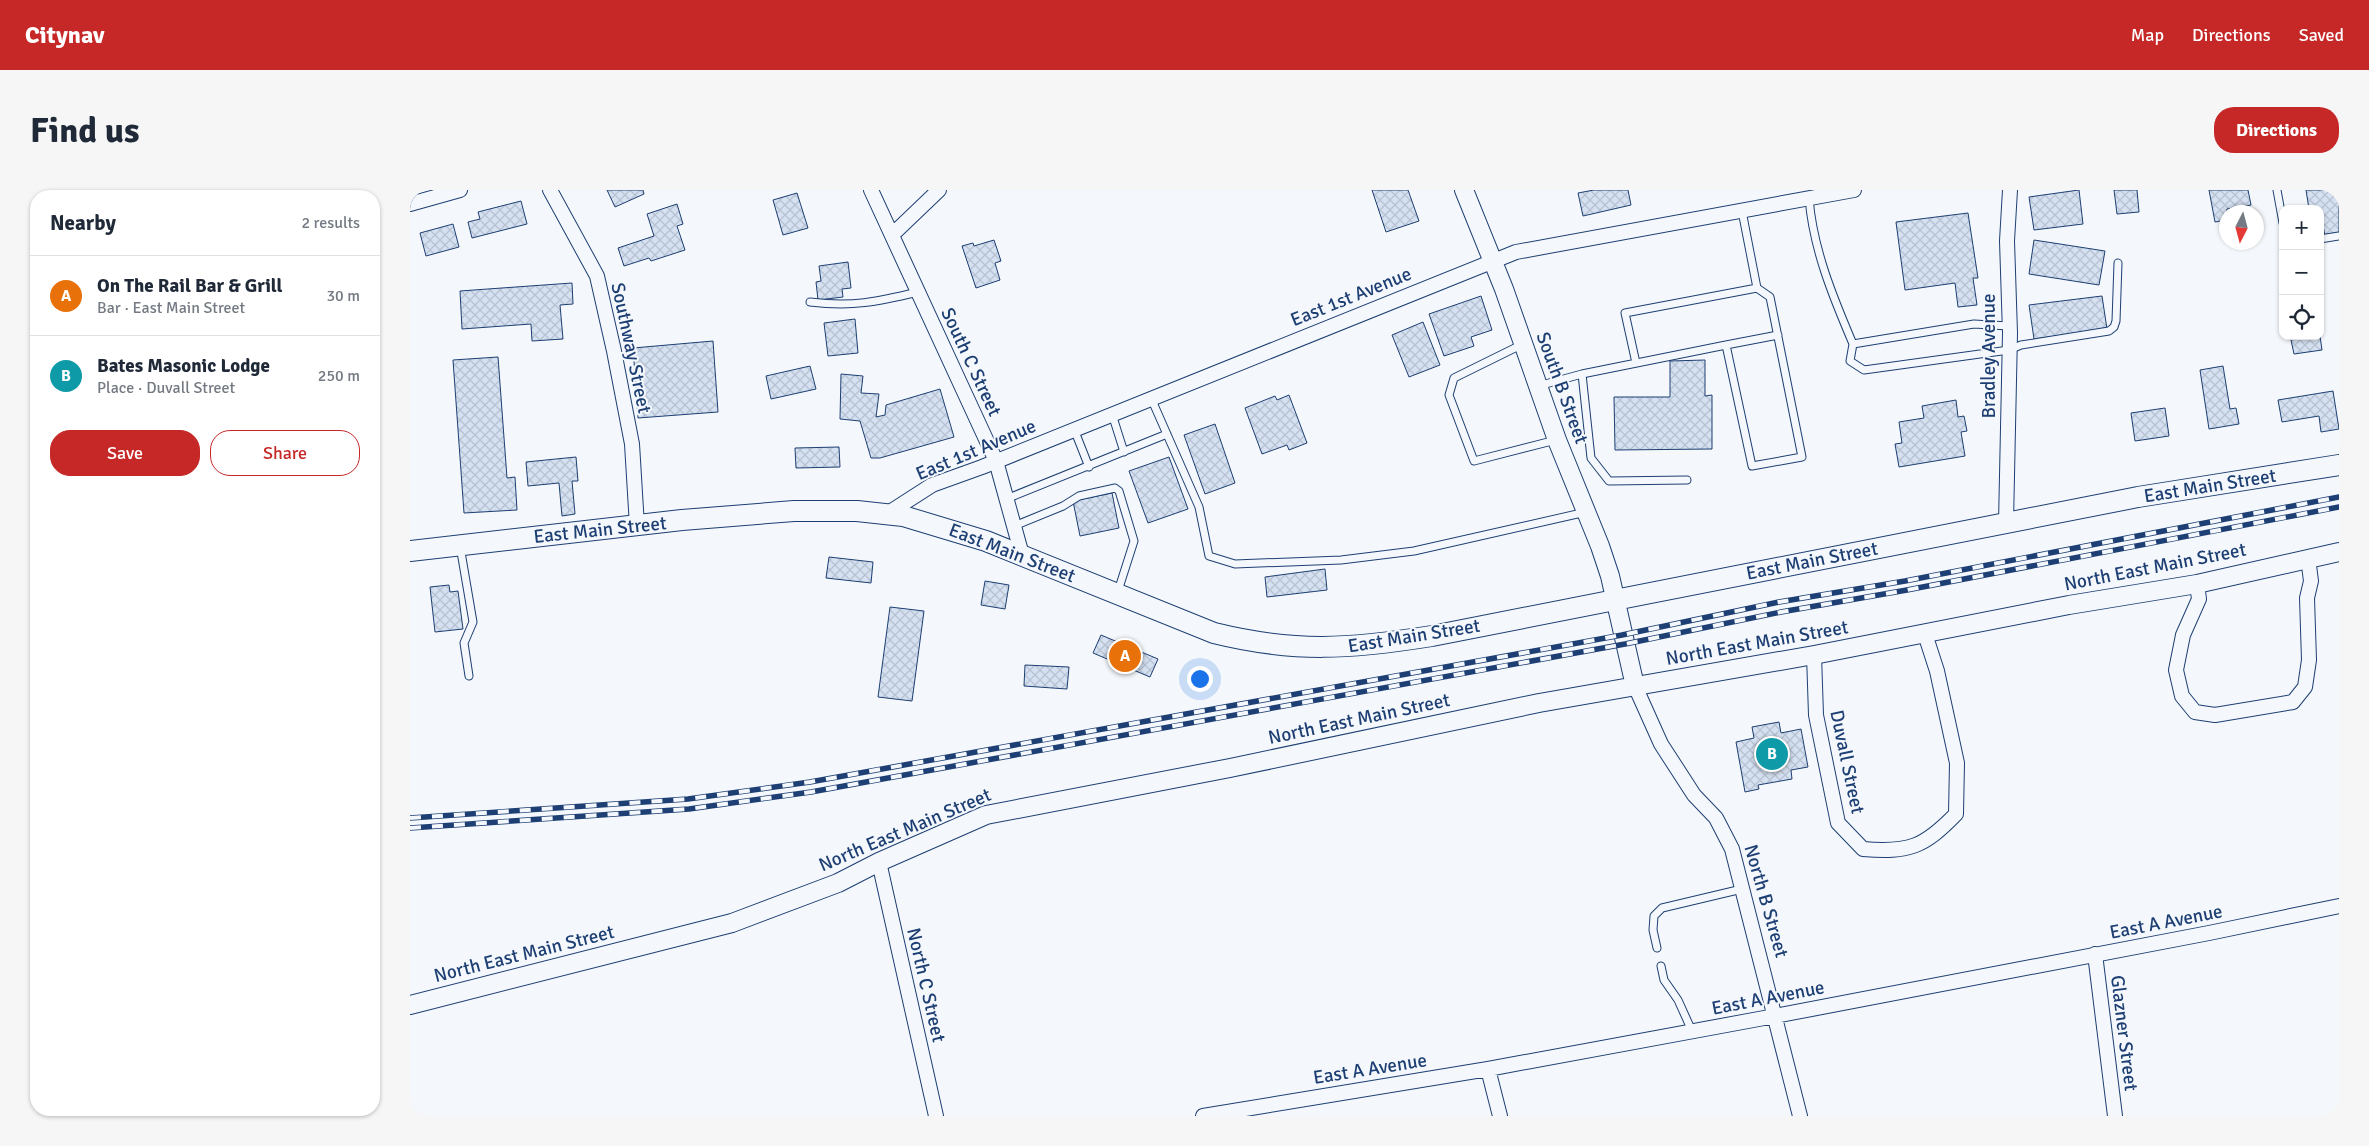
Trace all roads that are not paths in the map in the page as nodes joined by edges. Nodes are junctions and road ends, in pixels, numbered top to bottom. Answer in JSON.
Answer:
{"nodes":[{"id":1,"x":460,"y":190,"type":"edge"},
{"id":2,"x":550,"y":190,"type":"edge"},
{"id":3,"x":872,"y":190,"type":"edge"},
{"id":4,"x":939,"y":190,"type":"edge"},
{"id":5,"x":1464,"y":190,"type":"edge"},
{"id":6,"x":1854,"y":190,"type":"edge"},
{"id":7,"x":2010,"y":190,"type":"edge"},
{"id":8,"x":2277,"y":190,"type":"edge"},
{"id":9,"x":1809,"y":198,"type":"junction"},
{"id":10,"x":410,"y":204,"type":"edge"},
{"id":11,"x":2280,"y":205,"type":"edge"},
{"id":12,"x":1742,"y":211,"type":"junction"},
{"id":13,"x":892,"y":235,"type":"junction"},
{"id":14,"x":2339,"y":236,"type":"edge"},
{"id":15,"x":2324,"y":238,"type":"edge"},
{"id":16,"x":1492,"y":261,"type":"junction"},
{"id":17,"x":2118,"y":263,"type":"dead end"},
{"id":18,"x":1757,"y":288,"type":"junction"},
{"id":19,"x":918,"y":292,"type":"junction"},
{"id":20,"x":810,"y":302,"type":"dead end"},
{"id":21,"x":2010,"y":326,"type":"junction"},
{"id":22,"x":1778,"y":335,"type":"junction"},
{"id":23,"x":1523,"y":344,"type":"junction"},
{"id":24,"x":1853,"y":344,"type":"junction"},
{"id":25,"x":1726,"y":345,"type":"junction"},
{"id":26,"x":2009,"y":350,"type":"junction"},
{"id":27,"x":1636,"y":363,"type":"junction"},
{"id":28,"x":1582,"y":374,"type":"junction"},
{"id":29,"x":1538,"y":386,"type":"junction"},
{"id":30,"x":1151,"y":398,"type":"junction"},
{"id":31,"x":1112,"y":414,"type":"junction"},
{"id":32,"x":1074,"y":430,"type":"junction"},
{"id":33,"x":1167,"y":434,"type":"junction"},
{"id":34,"x":1557,"y":440,"type":"junction"},
{"id":35,"x":1124,"y":452,"type":"junction"},
{"id":36,"x":996,"y":462,"type":"junction"},
{"id":37,"x":2339,"y":464,"type":"edge"},
{"id":38,"x":1089,"y":467,"type":"junction"},
{"id":39,"x":1687,"y":480,"type":"dead end"},
{"id":40,"x":1006,"y":499,"type":"junction"},
{"id":41,"x":1586,"y":512,"type":"junction"},
{"id":42,"x":887,"y":514,"type":"junction"},
{"id":43,"x":2006,"y":523,"type":"junction"},
{"id":44,"x":637,"y":526,"type":"junction"},
{"id":45,"x":1013,"y":526,"type":"junction"},
{"id":46,"x":460,"y":546,"type":"junction"},
{"id":47,"x":410,"y":551,"type":"edge"},
{"id":48,"x":2339,"y":552,"type":"edge"},
{"id":49,"x":1022,"y":555,"type":"junction"},
{"id":50,"x":2308,"y":558,"type":"junction"},
{"id":51,"x":2197,"y":584,"type":"junction"},
{"id":52,"x":1117,"y":594,"type":"junction"},
{"id":53,"x":1615,"y":601,"type":"junction"},
{"id":54,"x":1925,"y":634,"type":"junction"},
{"id":55,"x":1814,"y":655,"type":"junction"},
{"id":56,"x":469,"y":676,"type":"dead end"},
{"id":57,"x":1635,"y":686,"type":"junction"},
{"id":58,"x":879,"y":862,"type":"junction"},
{"id":59,"x":1742,"y":889,"type":"junction"},
{"id":60,"x":2339,"y":906,"type":"edge"},
{"id":61,"x":1657,"y":948,"type":"dead end"},
{"id":62,"x":2095,"y":954,"type":"junction"},
{"id":63,"x":1661,"y":966,"type":"dead end"},
{"id":64,"x":410,"y":1005,"type":"edge"},
{"id":65,"x":1775,"y":1016,"type":"junction"},
{"id":66,"x":1692,"y":1031,"type":"junction"},
{"id":67,"x":1488,"y":1069,"type":"junction"},
{"id":68,"x":1218,"y":1115,"type":"edge"},
{"id":69,"x":936,"y":1116,"type":"edge"},
{"id":70,"x":1203,"y":1116,"type":"edge"},
{"id":71,"x":1500,"y":1116,"type":"edge"},
{"id":72,"x":1800,"y":1116,"type":"edge"},
{"id":73,"x":2115,"y":1116,"type":"edge"}],
"edges":[{"from":1,"to":10,"type":"street"},
{"from":2,"to":44,"type":"street","name":"Southway Street"},
{"from":3,"to":13,"type":"street","name":"South C Street"},
{"from":4,"to":13,"type":"street"},
{"from":5,"to":16,"type":"street","name":"South B Street"},
{"from":6,"to":9,"type":"street","name":"East 1st Avenue"},
{"from":7,"to":21,"type":"street","name":"Bradley Avenue"},
{"from":8,"to":11,"type":"lane"},
{"from":9,"to":12,"type":"street","name":"East 1st Avenue"},
{"from":9,"to":24,"type":"lane"},
{"from":12,"to":16,"type":"street","name":"East 1st Avenue"},
{"from":12,"to":18,"type":"lane"},
{"from":13,"to":19,"type":"street","name":"South C Street"},
{"from":14,"to":15,"type":"lane"},
{"from":16,"to":23,"type":"street","name":"South B Street"},
{"from":16,"to":30,"type":"street","name":"East 1st Avenue"},
{"from":17,"to":26,"type":"lane"},
{"from":18,"to":22,"type":"lane"},
{"from":18,"to":27,"type":"lane"},
{"from":19,"to":20,"type":"lane"},
{"from":19,"to":36,"type":"street","name":"South C Street"},
{"from":21,"to":24,"type":"lane"},
{"from":21,"to":26,"type":"street","name":"Bradley Avenue"},
{"from":22,"to":25,"type":"lane"},
{"from":22,"to":25,"type":"lane"},
{"from":23,"to":29,"type":"street","name":"South B Street"},
{"from":23,"to":34,"type":"lane"},
{"from":24,"to":26,"type":"lane"},
{"from":25,"to":27,"type":"lane"},
{"from":26,"to":43,"type":"street","name":"Bradley Avenue"},
{"from":27,"to":28,"type":"lane"},
{"from":28,"to":29,"type":"lane"},
{"from":28,"to":39,"type":"lane"},
{"from":29,"to":34,"type":"street","name":"South B Street"},
{"from":30,"to":31,"type":"street","name":"East 1st Avenue"},
{"from":30,"to":33,"type":"lane"},
{"from":31,"to":32,"type":"street","name":"East 1st Avenue"},
{"from":31,"to":35,"type":"lane"},
{"from":32,"to":36,"type":"street","name":"East 1st Avenue"},
{"from":32,"to":38,"type":"lane"},
{"from":33,"to":35,"type":"lane"},
{"from":33,"to":41,"type":"lane"},
{"from":34,"to":41,"type":"street","name":"South B Street"},
{"from":35,"to":38,"type":"lane"},
{"from":36,"to":40,"type":"street","name":"South C Street"},
{"from":36,"to":42,"type":"street","name":"East 1st Avenue"},
{"from":37,"to":43,"type":"main road","name":"East Main Street"},
{"from":38,"to":40,"type":"lane"},
{"from":40,"to":45,"type":"street","name":"South C Street"},
{"from":41,"to":53,"type":"street","name":"South B Street"},
{"from":42,"to":44,"type":"main road","name":"East Main Street"},
{"from":42,"to":49,"type":"main road","name":"East Main Street"},
{"from":43,"to":53,"type":"main road","name":"East Main Street"},
{"from":44,"to":46,"type":"main road","name":"East Main Street"},
{"from":45,"to":49,"type":"street","name":"South C Street"},
{"from":45,"to":52,"type":"lane"},
{"from":46,"to":47,"type":"main road","name":"East Main Street"},
{"from":46,"to":56,"type":"lane"},
{"from":48,"to":50,"type":"street","name":"North East Main Street"},
{"from":49,"to":52,"type":"main road","name":"East Main Street"},
{"from":50,"to":51,"type":"street","name":"North East Main Street"},
{"from":50,"to":51,"type":"street"},
{"from":51,"to":54,"type":"street","name":"North East Main Street"},
{"from":52,"to":53,"type":"main road","name":"East Main Street"},
{"from":53,"to":57,"type":"street","name":"North B Street"},
{"from":54,"to":55,"type":"street","name":"North East Main Street"},
{"from":54,"to":55,"type":"street","name":"Duvall Street"},
{"from":55,"to":57,"type":"street","name":"North East Main Street"},
{"from":57,"to":58,"type":"street","name":"North East Main Street"},
{"from":57,"to":59,"type":"street","name":"North B Street"},
{"from":58,"to":64,"type":"street","name":"North East Main Street"},
{"from":58,"to":69,"type":"street","name":"North C Street"},
{"from":59,"to":61,"type":"lane"},
{"from":59,"to":65,"type":"street","name":"North B Street"},
{"from":60,"to":62,"type":"street","name":"East A Avenue"},
{"from":62,"to":65,"type":"street","name":"East A Avenue"},
{"from":62,"to":73,"type":"street","name":"Glazner Street"},
{"from":63,"to":66,"type":"lane"},
{"from":65,"to":66,"type":"street","name":"East A Avenue"},
{"from":65,"to":72,"type":"street","name":"North B Street"},
{"from":66,"to":67,"type":"street","name":"East A Avenue"},
{"from":67,"to":68,"type":"street","name":"East A Avenue"},
{"from":67,"to":71,"type":"street"},
{"from":68,"to":70,"type":"street","name":"East A Avenue"}]}
